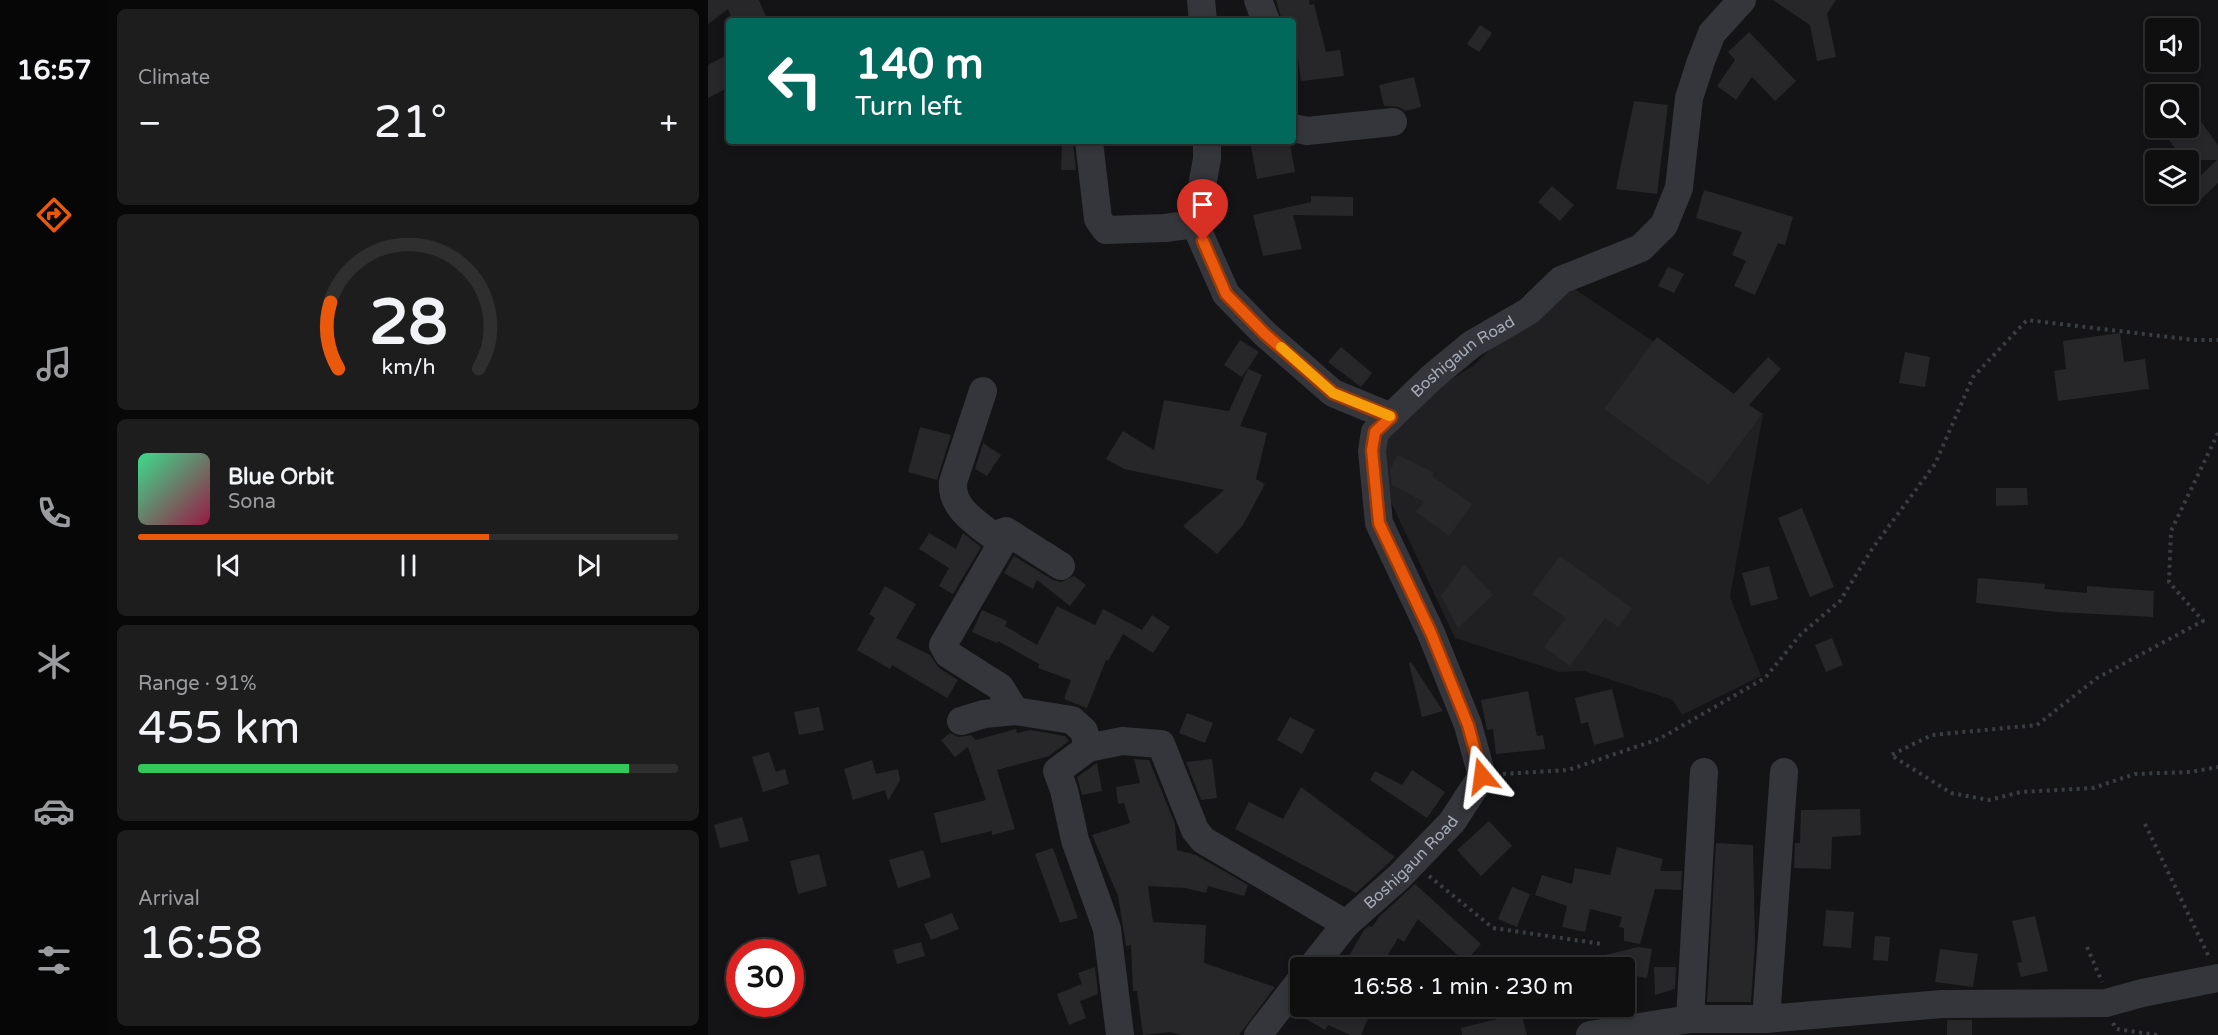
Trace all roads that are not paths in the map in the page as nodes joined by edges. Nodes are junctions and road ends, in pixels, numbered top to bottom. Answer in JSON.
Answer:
{"nodes":[{"id":1,"x":1201,"y":0,"type":"edge"},
{"id":2,"x":1258,"y":0,"type":"edge"},
{"id":3,"x":1742,"y":0,"type":"edge"},
{"id":4,"x":1203,"y":18,"type":"edge"},
{"id":5,"x":1265,"y":18,"type":"edge"},
{"id":6,"x":1393,"y":122,"type":"dead end"},
{"id":7,"x":1296,"y":129,"type":"edge"},
{"id":8,"x":1089,"y":144,"type":"edge"},
{"id":9,"x":1207,"y":144,"type":"edge"},
{"id":10,"x":1195,"y":224,"type":"junction"},
{"id":11,"x":983,"y":391,"type":"dead end"},
{"id":12,"x":1391,"y":417,"type":"junction"},
{"id":13,"x":1002,"y":543,"type":"junction"},
{"id":14,"x":1061,"y":566,"type":"dead end"},
{"id":15,"x":1015,"y":711,"type":"junction"},
{"id":16,"x":961,"y":721,"type":"dead end"},
{"id":17,"x":1088,"y":748,"type":"junction"},
{"id":18,"x":1704,"y":772,"type":"dead end"},
{"id":19,"x":1784,"y":772,"type":"dead end"},
{"id":20,"x":1346,"y":924,"type":"junction"},
{"id":21,"x":1320,"y":957,"type":"edge"},
{"id":22,"x":2216,"y":972,"type":"edge"},
{"id":23,"x":1290,"y":994,"type":"edge"},
{"id":24,"x":1690,"y":1019,"type":"junction"},
{"id":25,"x":1776,"y":1027,"type":"edge"},
{"id":26,"x":1120,"y":1035,"type":"edge"},
{"id":27,"x":1258,"y":1035,"type":"edge"},
{"id":28,"x":1590,"y":1035,"type":"edge"}],
"edges":[{"from":1,"to":4,"type":"street"},
{"from":2,"to":5,"type":"street"},
{"from":3,"to":12,"type":"street","name":"Boshigaun Road"},
{"from":6,"to":7,"type":"street"},
{"from":8,"to":10,"type":"street"},
{"from":9,"to":10,"type":"street"},
{"from":10,"to":12,"type":"street"},
{"from":11,"to":13,"type":"street"},
{"from":12,"to":20,"type":"street","name":"Boshigaun Road"},
{"from":13,"to":14,"type":"street"},
{"from":13,"to":15,"type":"street"},
{"from":15,"to":16,"type":"street"},
{"from":15,"to":17,"type":"street"},
{"from":17,"to":20,"type":"street"},
{"from":17,"to":26,"type":"street"},
{"from":18,"to":24,"type":"street"},
{"from":19,"to":25,"type":"street"},
{"from":20,"to":21,"type":"street","name":"Boshigaun Road"},
{"from":22,"to":25,"type":"street"},
{"from":23,"to":27,"type":"street"},
{"from":24,"to":25,"type":"street"},
{"from":24,"to":28,"type":"street"}]}
